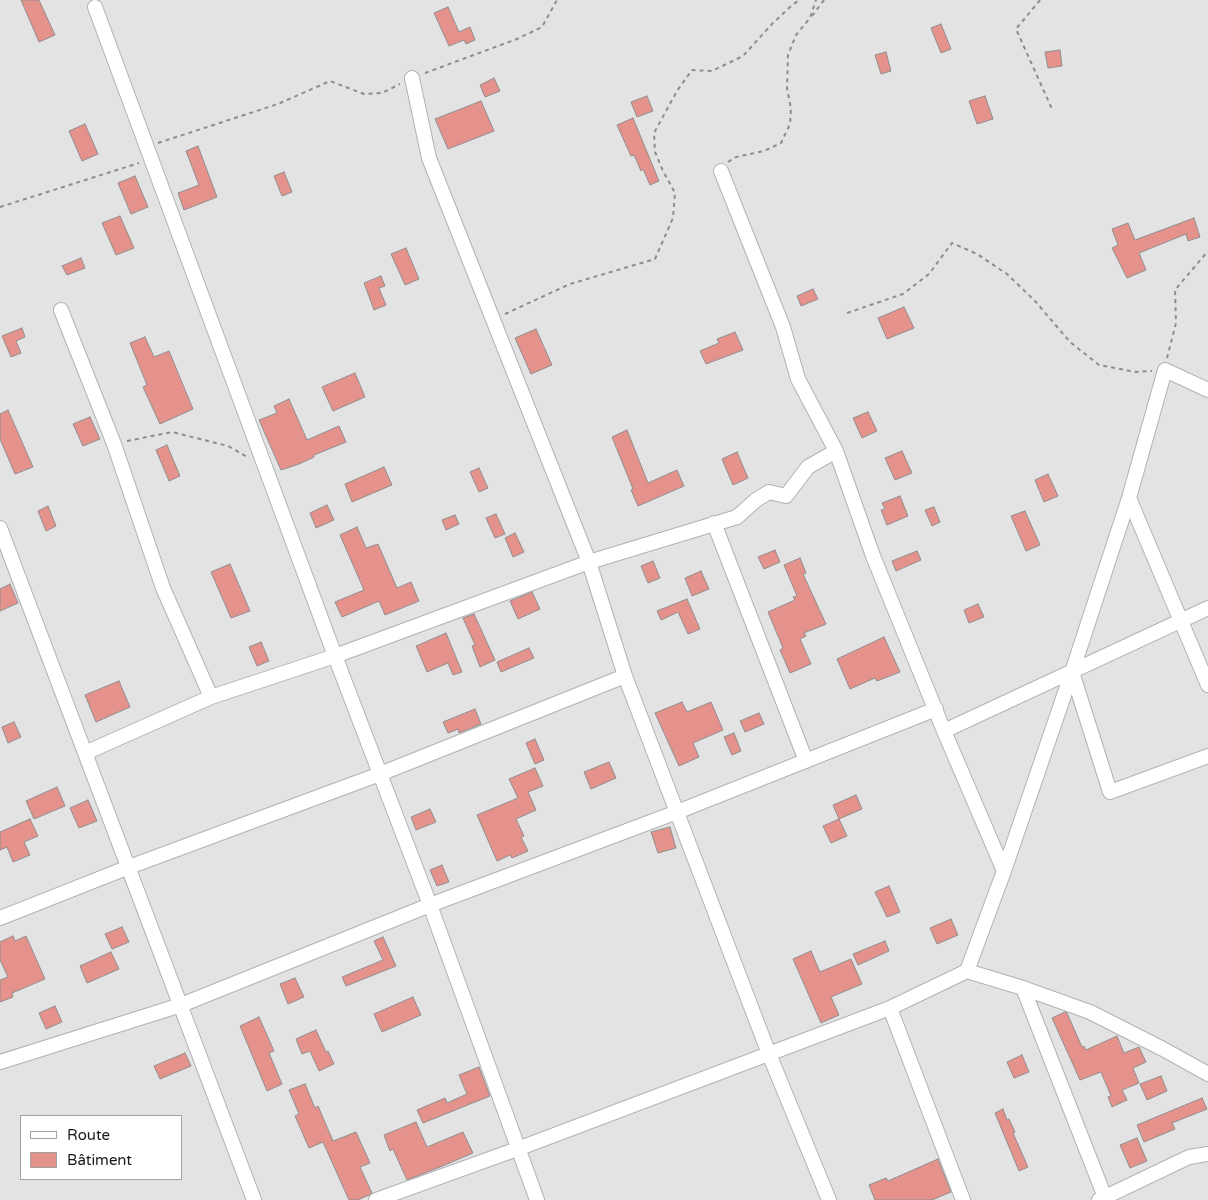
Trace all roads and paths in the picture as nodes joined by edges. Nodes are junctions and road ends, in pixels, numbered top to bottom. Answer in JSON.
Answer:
{"nodes":[{"id":1,"x":557,"y":0,"type":"edge"},
{"id":2,"x":799,"y":0,"type":"edge"},
{"id":3,"x":816,"y":0,"type":"edge"},
{"id":4,"x":824,"y":0,"type":"edge"},
{"id":5,"x":1040,"y":0,"type":"edge"},
{"id":6,"x":95,"y":7,"type":"dead end"},
{"id":7,"x":810,"y":18,"type":"junction"},
{"id":8,"x":412,"y":78,"type":"junction"},
{"id":9,"x":1052,"y":109,"type":"dead end"},
{"id":10,"x":148,"y":153,"type":"junction"},
{"id":11,"x":722,"y":171,"type":"joint"},
{"id":12,"x":0,"y":207,"type":"edge"},
{"id":13,"x":1208,"y":251,"type":"edge"},
{"id":14,"x":60,"y":310,"type":"dead end"},
{"id":15,"x":847,"y":312,"type":"dead end"},
{"id":16,"x":494,"y":320,"type":"junction"},
{"id":17,"x":1164,"y":370,"type":"junction"},
{"id":18,"x":1208,"y":390,"type":"edge"},
{"id":19,"x":114,"y":444,"type":"junction"},
{"id":20,"x":836,"y":451,"type":"junction"},
{"id":21,"x":266,"y":468,"type":"junction"},
{"id":22,"x":1129,"y":498,"type":"junction"},
{"id":23,"x":714,"y":524,"type":"junction"},
{"id":24,"x":0,"y":528,"type":"edge"},
{"id":25,"x":589,"y":562,"type":"junction"},
{"id":26,"x":1208,"y":608,"type":"edge"},
{"id":27,"x":1180,"y":619,"type":"junction"},
{"id":28,"x":335,"y":656,"type":"junction"},
{"id":29,"x":1072,"y":672,"type":"junction"},
{"id":30,"x":625,"y":676,"type":"junction"},
{"id":31,"x":1208,"y":685,"type":"edge"},
{"id":32,"x":211,"y":697,"type":"junction"},
{"id":33,"x":936,"y":709,"type":"junction"},
{"id":34,"x":944,"y":731,"type":"junction"},
{"id":35,"x":86,"y":753,"type":"junction"},
{"id":36,"x":1208,"y":756,"type":"edge"},
{"id":37,"x":806,"y":761,"type":"junction"},
{"id":38,"x":380,"y":774,"type":"junction"},
{"id":39,"x":677,"y":812,"type":"junction"},
{"id":40,"x":129,"y":867,"type":"junction"},
{"id":41,"x":1004,"y":870,"type":"junction"},
{"id":42,"x":430,"y":905,"type":"junction"},
{"id":43,"x":0,"y":918,"type":"edge"},
{"id":44,"x":967,"y":971,"type":"junction"},
{"id":45,"x":1023,"y":988,"type":"junction"},
{"id":46,"x":180,"y":1005,"type":"junction"},
{"id":47,"x":890,"y":1008,"type":"junction"},
{"id":48,"x":769,"y":1054,"type":"junction"},
{"id":49,"x":0,"y":1062,"type":"edge"},
{"id":50,"x":1208,"y":1074,"type":"edge"},
{"id":51,"x":520,"y":1148,"type":"junction"},
{"id":52,"x":1208,"y":1154,"type":"edge"},
{"id":53,"x":1103,"y":1199,"type":"edge"},
{"id":54,"x":254,"y":1200,"type":"edge"},
{"id":55,"x":376,"y":1200,"type":"edge"},
{"id":56,"x":537,"y":1200,"type":"edge"},
{"id":57,"x":829,"y":1200,"type":"edge"},
{"id":58,"x":963,"y":1200,"type":"edge"}],
"edges":[{"from":1,"to":8,"type":"path"},
{"from":2,"to":16,"type":"path"},
{"from":3,"to":7,"type":"path"},
{"from":4,"to":7,"type":"path"},
{"from":5,"to":9,"type":"path"},
{"from":6,"to":10,"type":"street"},
{"from":7,"to":11,"type":"path"},
{"from":8,"to":10,"type":"path"},
{"from":8,"to":16,"type":"street"},
{"from":10,"to":12,"type":"path"},
{"from":10,"to":21,"type":"street"},
{"from":11,"to":20,"type":"street"},
{"from":13,"to":17,"type":"path"},
{"from":14,"to":19,"type":"street"},
{"from":15,"to":17,"type":"path"},
{"from":16,"to":25,"type":"street"},
{"from":17,"to":18,"type":"street"},
{"from":17,"to":22,"type":"street"},
{"from":19,"to":21,"type":"path"},
{"from":19,"to":32,"type":"street"},
{"from":20,"to":23,"type":"street"},
{"from":20,"to":33,"type":"street"},
{"from":21,"to":28,"type":"street"},
{"from":22,"to":27,"type":"street"},
{"from":22,"to":29,"type":"street"},
{"from":23,"to":25,"type":"street"},
{"from":23,"to":37,"type":"street"},
{"from":24,"to":35,"type":"street"},
{"from":25,"to":28,"type":"street"},
{"from":25,"to":30,"type":"street"},
{"from":26,"to":27,"type":"street"},
{"from":27,"to":29,"type":"street"},
{"from":27,"to":31,"type":"street"},
{"from":28,"to":32,"type":"street"},
{"from":28,"to":38,"type":"street"},
{"from":29,"to":34,"type":"street"},
{"from":29,"to":36,"type":"street"},
{"from":29,"to":41,"type":"street"},
{"from":30,"to":38,"type":"street"},
{"from":30,"to":39,"type":"street"},
{"from":32,"to":35,"type":"street"},
{"from":33,"to":34,"type":"street"},
{"from":33,"to":37,"type":"street"},
{"from":34,"to":41,"type":"street"},
{"from":35,"to":40,"type":"street"},
{"from":37,"to":39,"type":"street"},
{"from":38,"to":40,"type":"street"},
{"from":38,"to":42,"type":"street"},
{"from":39,"to":42,"type":"street"},
{"from":39,"to":48,"type":"street"},
{"from":40,"to":43,"type":"street"},
{"from":40,"to":46,"type":"street"},
{"from":41,"to":44,"type":"street"},
{"from":42,"to":46,"type":"street"},
{"from":42,"to":51,"type":"street"},
{"from":44,"to":45,"type":"street"},
{"from":44,"to":47,"type":"street"},
{"from":45,"to":50,"type":"street"},
{"from":45,"to":53,"type":"street"},
{"from":46,"to":49,"type":"street"},
{"from":46,"to":54,"type":"street"},
{"from":47,"to":48,"type":"street"},
{"from":47,"to":58,"type":"street"},
{"from":48,"to":51,"type":"street"},
{"from":48,"to":57,"type":"street"},
{"from":51,"to":55,"type":"street"},
{"from":51,"to":56,"type":"street"},
{"from":52,"to":53,"type":"street"}]}
